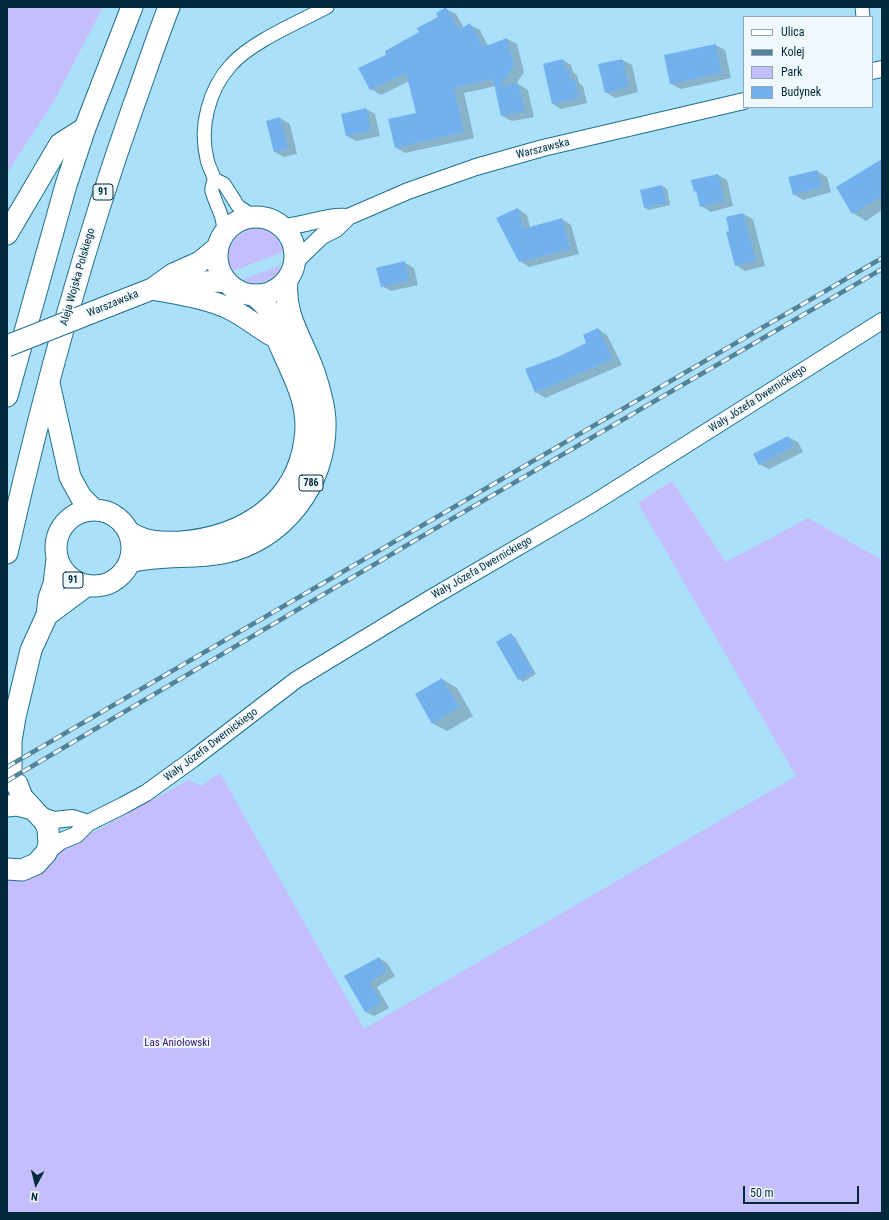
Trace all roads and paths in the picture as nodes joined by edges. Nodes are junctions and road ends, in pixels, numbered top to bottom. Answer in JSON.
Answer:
{"nodes":[{"id":1,"x":132,"y":7,"type":"edge"},
{"id":2,"x":169,"y":7,"type":"edge"},
{"id":3,"x":327,"y":7,"type":"edge"},
{"id":4,"x":743,"y":101,"type":"edge"},
{"id":5,"x":85,"y":128,"type":"junction"},
{"id":6,"x":214,"y":179,"type":"junction"},
{"id":7,"x":348,"y":217,"type":"junction"},
{"id":8,"x":254,"y":218,"type":"junction"},
{"id":9,"x":282,"y":227,"type":"junction"},
{"id":10,"x":7,"y":234,"type":"edge"},
{"id":11,"x":221,"y":241,"type":"junction"},
{"id":12,"x":295,"y":262,"type":"junction"},
{"id":13,"x":287,"y":281,"type":"junction"},
{"id":14,"x":227,"y":282,"type":"junction"},
{"id":15,"x":161,"y":290,"type":"junction"},
{"id":16,"x":254,"y":295,"type":"junction"},
{"id":17,"x":882,"y":322,"type":"edge"},
{"id":18,"x":277,"y":338,"type":"junction"},
{"id":19,"x":7,"y":346,"type":"edge"},
{"id":20,"x":48,"y":381,"type":"junction"},
{"id":21,"x":7,"y":396,"type":"edge"},
{"id":22,"x":94,"y":510,"type":"junction"},
{"id":23,"x":129,"y":532,"type":"junction"},
{"id":24,"x":7,"y":553,"type":"edge"},
{"id":25,"x":57,"y":559,"type":"junction"},
{"id":26,"x":130,"y":562,"type":"junction"},
{"id":27,"x":86,"y":586,"type":"junction"},
{"id":28,"x":47,"y":615,"type":"junction"},
{"id":29,"x":9,"y":782,"type":"edge"},
{"id":30,"x":7,"y":806,"type":"edge"},
{"id":31,"x":37,"y":812,"type":"junction"},
{"id":32,"x":88,"y":823,"type":"junction"},
{"id":33,"x":46,"y":853,"type":"junction"},
{"id":34,"x":7,"y":869,"type":"edge"}],
"edges":[{"from":1,"to":5,"type":"main road"},
{"from":2,"to":20,"type":"main road","name":"Aleja Wojska Polskiego","number":"91"},
{"from":3,"to":6,"type":"street"},
{"from":4,"to":7,"type":"street","name":"Warszawska"},
{"from":5,"to":10,"type":"main road"},
{"from":5,"to":21,"type":"main road"},
{"from":6,"to":8,"type":"street"},
{"from":6,"to":11,"type":"street"},
{"from":7,"to":9,"type":"street","name":"Warszawska"},
{"from":7,"to":12,"type":"street","name":"Warszawska"},
{"from":8,"to":9,"type":"main road"},
{"from":8,"to":11,"type":"main road"},
{"from":9,"to":12,"type":"main road"},
{"from":11,"to":14,"type":"main road","number":"91"},
{"from":11,"to":15,"type":"main road","name":"Warszawska"},
{"from":12,"to":13,"type":"main road"},
{"from":13,"to":16,"type":"main road","number":"91"},
{"from":13,"to":26,"type":"main road","number":"786"},
{"from":14,"to":15,"type":"main road","name":"Warszawska"},
{"from":14,"to":16,"type":"main road","number":"91"},
{"from":15,"to":18,"type":"main road"},
{"from":15,"to":19,"type":"main road","name":"Warszawska","bridge":true},
{"from":16,"to":18,"type":"main road","number":"91"},
{"from":17,"to":32,"type":"street","name":"Wały Józefa Dwernickiego"},
{"from":18,"to":23,"type":"main road","number":"91"},
{"from":20,"to":22,"type":"main road"},
{"from":20,"to":24,"type":"main road","name":"Aleja Wojska Polskiego"},
{"from":22,"to":23,"type":"main road","number":"91"},
{"from":22,"to":25,"type":"main road","number":"91"},
{"from":23,"to":26,"type":"main road"},
{"from":25,"to":27,"type":"main road","number":"91"},
{"from":25,"to":28,"type":"main road"},
{"from":26,"to":27,"type":"main road","number":"91"},
{"from":27,"to":28,"type":"main road"},
{"from":28,"to":29,"type":"main road"},
{"from":29,"to":31,"type":"main road"},
{"from":30,"to":31,"type":"main road"},
{"from":31,"to":32,"type":"street"},
{"from":31,"to":33,"type":"main road"},
{"from":32,"to":33,"type":"street","name":"Wały Józefa Dwernickiego"},
{"from":33,"to":34,"type":"main road"}]}
